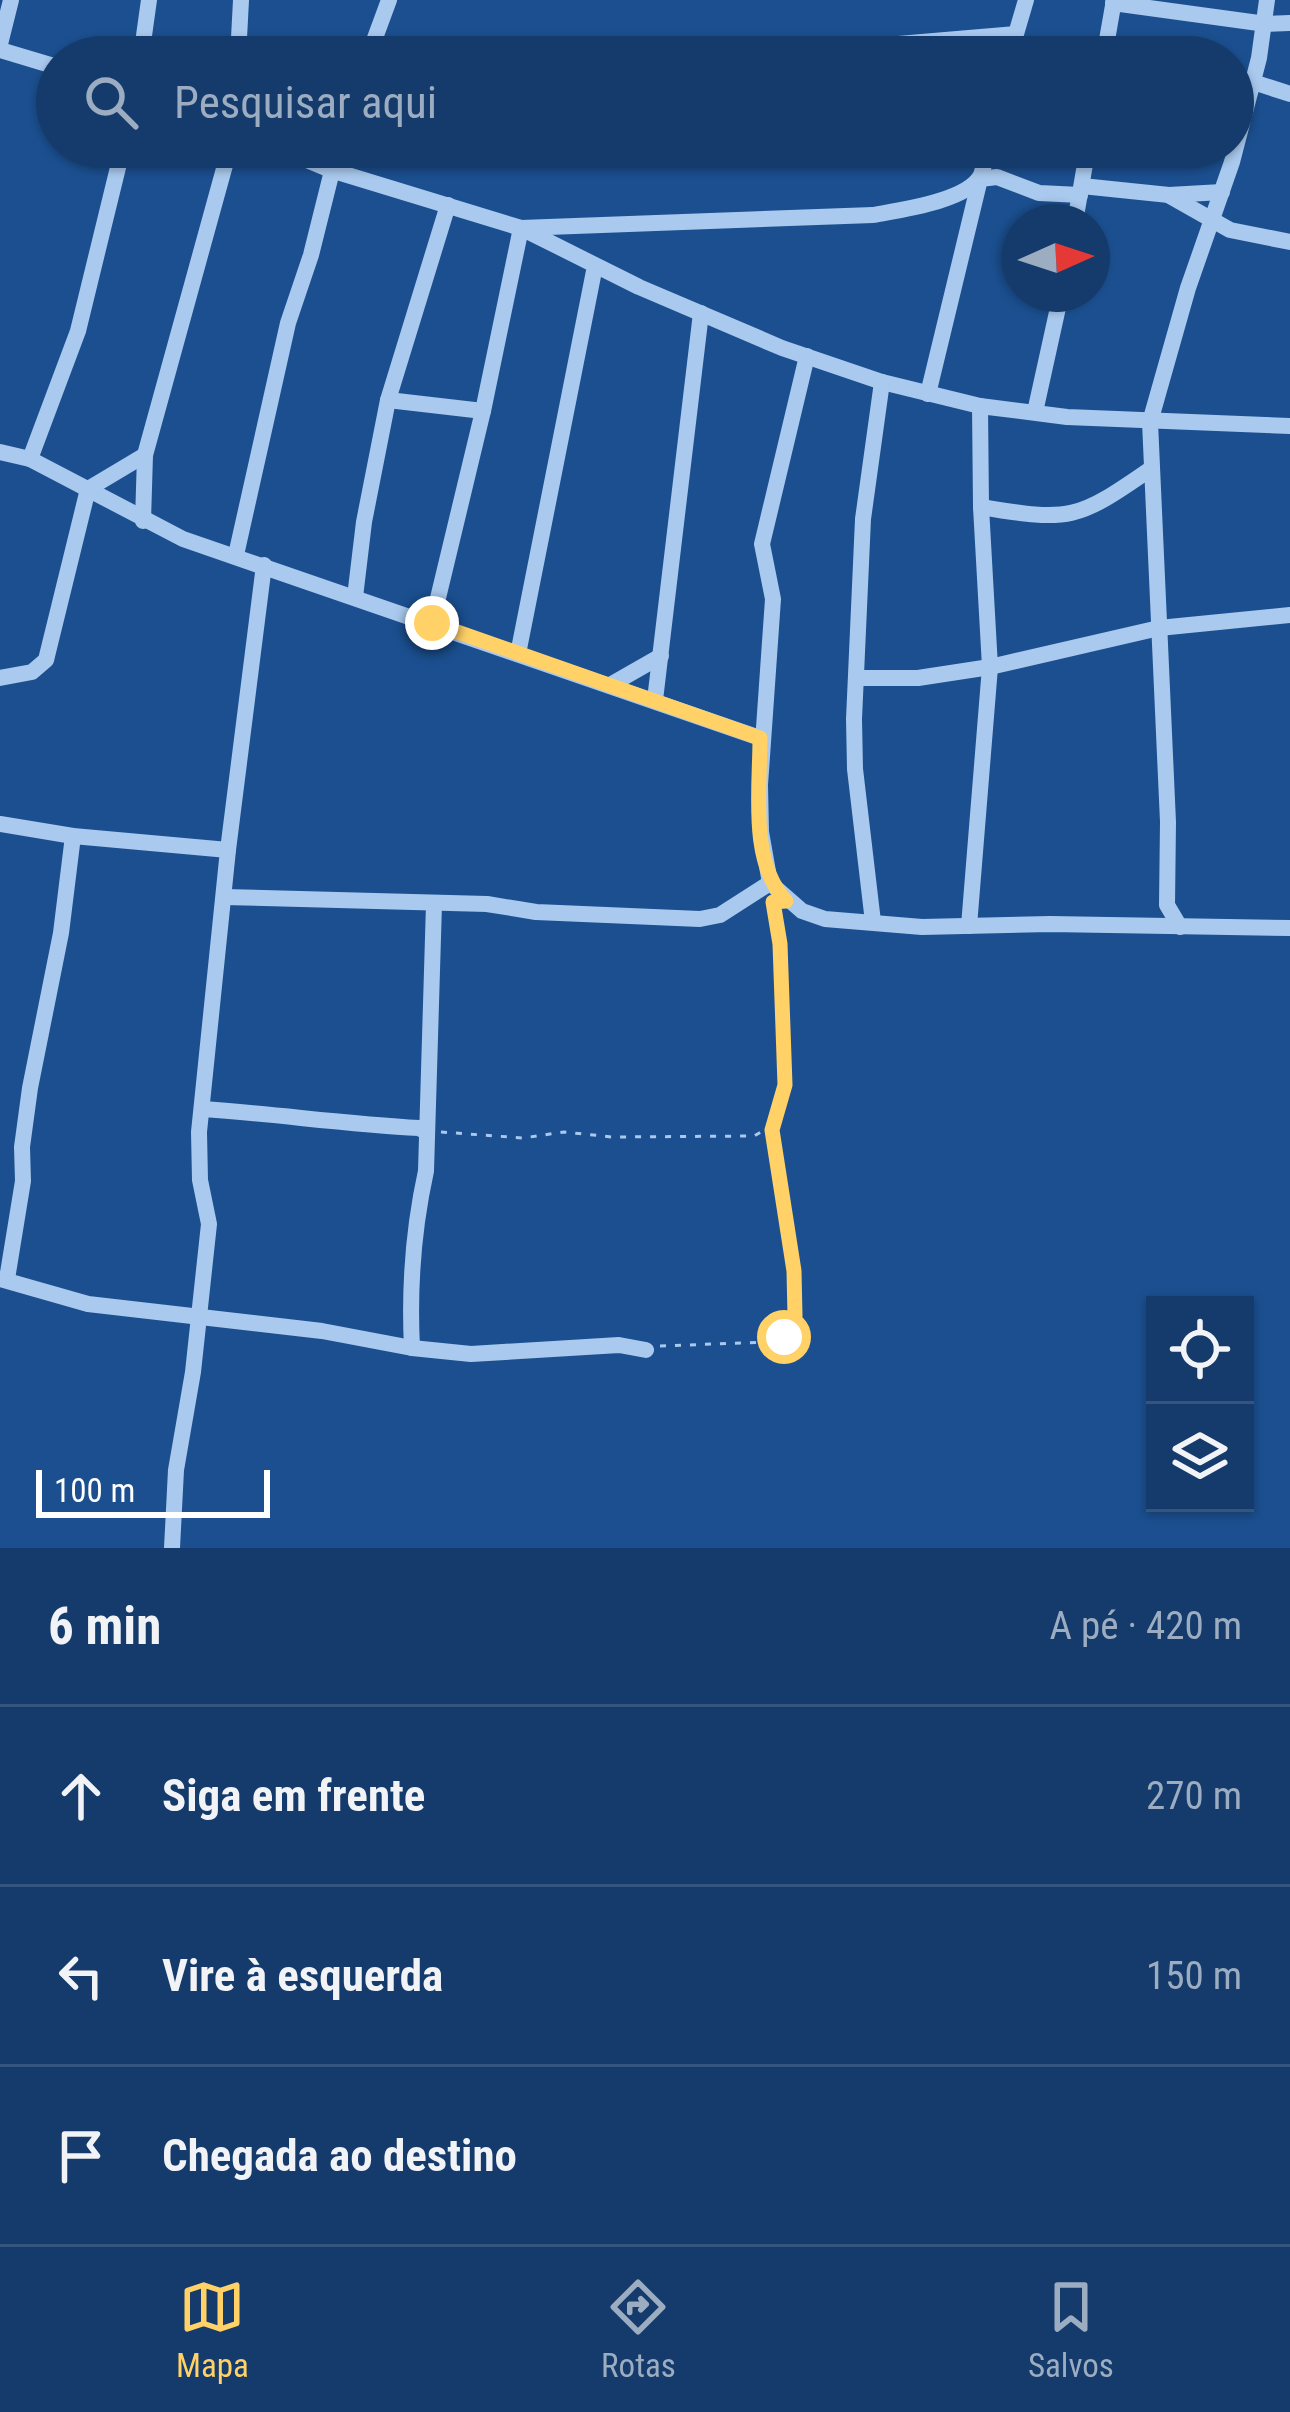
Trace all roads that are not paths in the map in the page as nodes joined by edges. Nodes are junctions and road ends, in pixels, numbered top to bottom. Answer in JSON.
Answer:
{"nodes":[{"id":1,"x":11,"y":0,"type":"edge"},
{"id":2,"x":149,"y":0,"type":"edge"},
{"id":3,"x":241,"y":0,"type":"edge"},
{"id":4,"x":389,"y":0,"type":"edge"},
{"id":5,"x":1026,"y":0,"type":"edge"},
{"id":6,"x":1267,"y":0,"type":"edge"},
{"id":7,"x":1114,"y":1,"type":"edge"},
{"id":8,"x":1290,"y":23,"type":"edge"},
{"id":9,"x":1266,"y":24,"type":"junction"},
{"id":10,"x":1016,"y":34,"type":"joint"},
{"id":11,"x":144,"y":36,"type":"edge"},
{"id":12,"x":239,"y":36,"type":"edge"},
{"id":13,"x":376,"y":36,"type":"edge"},
{"id":14,"x":989,"y":36,"type":"edge"},
{"id":15,"x":1108,"y":36,"type":"edge"},
{"id":16,"x":0,"y":47,"type":"edge"},
{"id":17,"x":36,"y":60,"type":"edge"},
{"id":18,"x":1254,"y":78,"type":"edge"},
{"id":19,"x":1254,"y":82,"type":"edge"},
{"id":20,"x":1290,"y":94,"type":"edge"},
{"id":21,"x":118,"y":168,"type":"edge"},
{"id":22,"x":224,"y":168,"type":"edge"},
{"id":23,"x":327,"y":168,"type":"edge"},
{"id":24,"x":983,"y":168,"type":"edge"},
{"id":25,"x":1085,"y":168,"type":"edge"},
{"id":26,"x":1229,"y":168,"type":"edge"},
{"id":27,"x":332,"y":170,"type":"junction"},
{"id":28,"x":980,"y":179,"type":"junction"},
{"id":29,"x":1081,"y":190,"type":"junction"},
{"id":30,"x":1222,"y":192,"type":"junction"},
{"id":31,"x":1169,"y":195,"type":"junction"},
{"id":32,"x":1078,"y":204,"type":"edge"},
{"id":33,"x":448,"y":205,"type":"junction"},
{"id":34,"x":1214,"y":220,"type":"junction"},
{"id":35,"x":521,"y":227,"type":"junction"},
{"id":36,"x":1290,"y":242,"type":"edge"},
{"id":37,"x":595,"y":266,"type":"junction"},
{"id":38,"x":1057,"y":312,"type":"edge"},
{"id":39,"x":701,"y":313,"type":"junction"},
{"id":40,"x":807,"y":356,"type":"junction"},
{"id":41,"x":882,"y":382,"type":"junction"},
{"id":42,"x":928,"y":394,"type":"junction"},
{"id":43,"x":388,"y":400,"type":"junction"},
{"id":44,"x":980,"y":406,"type":"junction"},
{"id":45,"x":483,"y":411,"type":"junction"},
{"id":46,"x":1035,"y":412,"type":"junction"},
{"id":47,"x":1150,"y":422,"type":"junction"},
{"id":48,"x":1290,"y":425,"type":"edge"},
{"id":49,"x":0,"y":452,"type":"edge"},
{"id":50,"x":145,"y":455,"type":"junction"},
{"id":51,"x":30,"y":459,"type":"junction"},
{"id":52,"x":1152,"y":468,"type":"junction"},
{"id":53,"x":88,"y":490,"type":"junction"},
{"id":54,"x":981,"y":507,"type":"junction"},
{"id":55,"x":143,"y":520,"type":"junction"},
{"id":56,"x":236,"y":555,"type":"junction"},
{"id":57,"x":264,"y":565,"type":"junction"},
{"id":58,"x":355,"y":597,"type":"junction"},
{"id":59,"x":1290,"y":615,"type":"edge"},
{"id":60,"x":432,"y":623,"type":"junction"},
{"id":61,"x":1159,"y":628,"type":"junction"},
{"id":62,"x":518,"y":654,"type":"junction"},
{"id":63,"x":661,"y":656,"type":"junction"},
{"id":64,"x":990,"y":667,"type":"junction"},
{"id":65,"x":0,"y":678,"type":"edge"},
{"id":66,"x":856,"y":678,"type":"junction"},
{"id":67,"x":612,"y":684,"type":"junction"},
{"id":68,"x":655,"y":700,"type":"junction"},
{"id":69,"x":760,"y":738,"type":"junction"},
{"id":70,"x":0,"y":824,"type":"edge"},
{"id":71,"x":73,"y":836,"type":"junction"},
{"id":72,"x":228,"y":850,"type":"junction"},
{"id":73,"x":776,"y":895,"type":"junction"},
{"id":74,"x":224,"y":898,"type":"junction"},
{"id":75,"x":434,"y":904,"type":"junction"},
{"id":76,"x":1167,"y":905,"type":"junction"},
{"id":77,"x":873,"y":922,"type":"junction"},
{"id":78,"x":969,"y":926,"type":"junction"},
{"id":79,"x":1147,"y":926,"type":"junction"},
{"id":80,"x":1180,"y":927,"type":"junction"},
{"id":81,"x":1290,"y":928,"type":"edge"},
{"id":82,"x":202,"y":1109,"type":"junction"},
{"id":83,"x":427,"y":1132,"type":"junction"},
{"id":84,"x":4,"y":1279,"type":"edge"},
{"id":85,"x":200,"y":1315,"type":"junction"},
{"id":86,"x":412,"y":1348,"type":"junction"},
{"id":87,"x":646,"y":1350,"type":"road end"},
{"id":88,"x":172,"y":1548,"type":"edge"}],
"edges":[{"from":1,"to":16,"type":"street"},
{"from":2,"to":11,"type":"street"},
{"from":3,"to":12,"type":"street"},
{"from":4,"to":13,"type":"street"},
{"from":5,"to":10,"type":"street"},
{"from":6,"to":9,"type":"street"},
{"from":7,"to":9,"type":"street"},
{"from":7,"to":15,"type":"street"},
{"from":8,"to":9,"type":"street"},
{"from":9,"to":18,"type":"street"},
{"from":10,"to":14,"type":"street"},
{"from":16,"to":17,"type":"street"},
{"from":19,"to":20,"type":"street"},
{"from":21,"to":51,"type":"street"},
{"from":22,"to":50,"type":"street"},
{"from":23,"to":27,"type":"street"},
{"from":24,"to":28,"type":"street"},
{"from":25,"to":29,"type":"street"},
{"from":26,"to":30,"type":"street"},
{"from":27,"to":33,"type":"street"},
{"from":27,"to":56,"type":"street"},
{"from":28,"to":29,"type":"street"},
{"from":28,"to":35,"type":"street"},
{"from":28,"to":42,"type":"street"},
{"from":29,"to":31,"type":"street"},
{"from":29,"to":32,"type":"street"},
{"from":30,"to":31,"type":"street"},
{"from":30,"to":34,"type":"street"},
{"from":31,"to":34,"type":"street"},
{"from":33,"to":35,"type":"street"},
{"from":33,"to":43,"type":"street"},
{"from":34,"to":36,"type":"street"},
{"from":34,"to":47,"type":"street"},
{"from":35,"to":37,"type":"street"},
{"from":35,"to":45,"type":"street"},
{"from":37,"to":39,"type":"street"},
{"from":37,"to":62,"type":"street"},
{"from":38,"to":46,"type":"street"},
{"from":39,"to":40,"type":"street"},
{"from":39,"to":63,"type":"street"},
{"from":40,"to":41,"type":"street"},
{"from":40,"to":69,"type":"street"},
{"from":41,"to":42,"type":"street"},
{"from":41,"to":66,"type":"street"},
{"from":42,"to":44,"type":"street"},
{"from":43,"to":45,"type":"street"},
{"from":43,"to":58,"type":"street"},
{"from":44,"to":46,"type":"street"},
{"from":44,"to":54,"type":"street"},
{"from":45,"to":60,"type":"street"},
{"from":46,"to":47,"type":"street"},
{"from":47,"to":48,"type":"street"},
{"from":47,"to":52,"type":"street"},
{"from":49,"to":51,"type":"street"},
{"from":50,"to":53,"type":"street"},
{"from":50,"to":55,"type":"street"},
{"from":51,"to":53,"type":"street"},
{"from":52,"to":54,"type":"street"},
{"from":52,"to":61,"type":"street"},
{"from":53,"to":55,"type":"street"},
{"from":53,"to":65,"type":"street"},
{"from":54,"to":64,"type":"street"},
{"from":55,"to":56,"type":"street"},
{"from":56,"to":57,"type":"street"},
{"from":57,"to":58,"type":"street"},
{"from":57,"to":72,"type":"street"},
{"from":58,"to":60,"type":"street"},
{"from":59,"to":61,"type":"street"},
{"from":60,"to":62,"type":"street"},
{"from":61,"to":64,"type":"street"},
{"from":61,"to":76,"type":"street"},
{"from":62,"to":67,"type":"street"},
{"from":63,"to":67,"type":"street"},
{"from":63,"to":68,"type":"street"},
{"from":64,"to":66,"type":"street"},
{"from":64,"to":78,"type":"street"},
{"from":66,"to":77,"type":"street"},
{"from":67,"to":68,"type":"street"},
{"from":68,"to":69,"type":"street"},
{"from":69,"to":73,"type":"street"},
{"from":70,"to":71,"type":"street"},
{"from":71,"to":72,"type":"street"},
{"from":71,"to":84,"type":"street"},
{"from":72,"to":74,"type":"street"},
{"from":73,"to":75,"type":"street"},
{"from":73,"to":77,"type":"street"},
{"from":74,"to":75,"type":"street"},
{"from":74,"to":82,"type":"street"},
{"from":75,"to":83,"type":"street"},
{"from":76,"to":79,"type":"street"},
{"from":76,"to":80,"type":"street"},
{"from":77,"to":78,"type":"street"},
{"from":78,"to":79,"type":"street"},
{"from":79,"to":80,"type":"street"},
{"from":80,"to":81,"type":"street"},
{"from":82,"to":83,"type":"street"},
{"from":82,"to":85,"type":"street"},
{"from":83,"to":86,"type":"street"},
{"from":84,"to":85,"type":"street"},
{"from":85,"to":86,"type":"street"},
{"from":85,"to":88,"type":"street"},
{"from":86,"to":87,"type":"street"}]}
